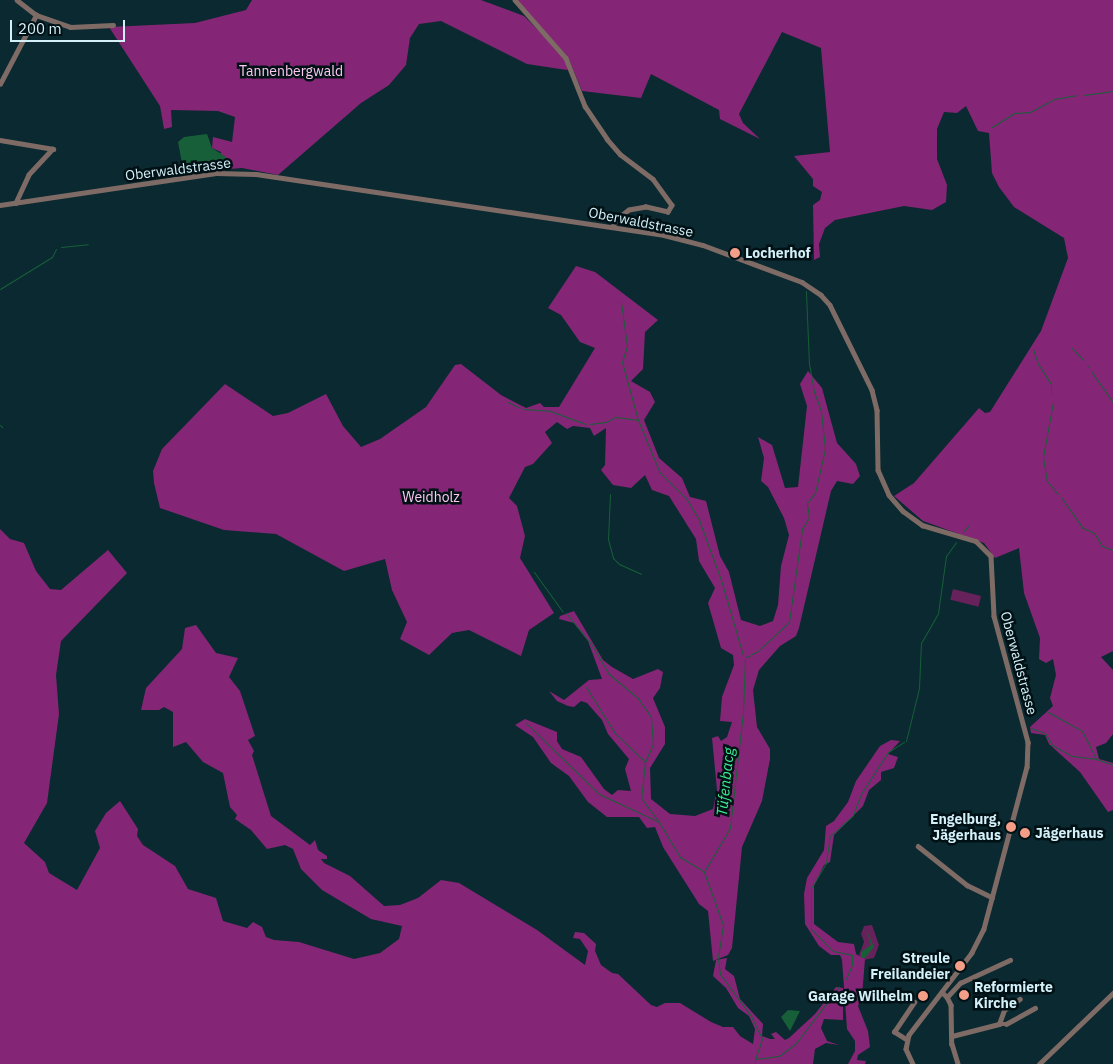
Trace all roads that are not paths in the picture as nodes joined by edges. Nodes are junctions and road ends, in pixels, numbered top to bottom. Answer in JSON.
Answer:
{"nodes":[{"id":1,"x":17,"y":0,"type":"edge"},
{"id":2,"x":515,"y":0,"type":"edge"},
{"id":3,"x":36,"y":15,"type":"junction"},
{"id":4,"x":113,"y":25,"type":"dead end"},
{"id":5,"x":0,"y":84,"type":"edge"},
{"id":6,"x":0,"y":140,"type":"edge"},
{"id":7,"x":16,"y":203,"type":"junction"},
{"id":8,"x":0,"y":206,"type":"edge"},
{"id":9,"x":613,"y":227,"type":"junction"},
{"id":10,"x":918,"y":846,"type":"dead end"},
{"id":11,"x":992,"y":897,"type":"junction"},
{"id":12,"x":1010,"y":960,"type":"dead end"},
{"id":13,"x":942,"y":992,"type":"junction"},
{"id":14,"x":1113,"y":993,"type":"edge"},
{"id":15,"x":947,"y":997,"type":"junction"},
{"id":16,"x":1020,"y":999,"type":"dead end"},
{"id":17,"x":914,"y":1002,"type":"dead end"},
{"id":18,"x":1035,"y":1008,"type":"dead end"},
{"id":19,"x":999,"y":1024,"type":"junction"},
{"id":20,"x":952,"y":1036,"type":"junction"},
{"id":21,"x":907,"y":1040,"type":"junction"},
{"id":22,"x":913,"y":1064,"type":"edge"},
{"id":23,"x":958,"y":1064,"type":"edge"},
{"id":24,"x":1039,"y":1064,"type":"edge"}],
"edges":[{"from":1,"to":3,"type":"street"},
{"from":2,"to":9,"type":"street"},
{"from":3,"to":4,"type":"street"},
{"from":3,"to":5,"type":"street"},
{"from":6,"to":7,"type":"street"},
{"from":7,"to":8,"type":"street","name":"Oberwaldstrasse"},
{"from":7,"to":9,"type":"street","name":"Oberwaldstrasse"},
{"from":9,"to":11,"type":"street","name":"Oberwaldstrasse"},
{"from":10,"to":11,"type":"street"},
{"from":11,"to":13,"type":"street","name":"Oberwaldstrasse"},
{"from":12,"to":15,"type":"street"},
{"from":13,"to":15,"type":"street"},
{"from":13,"to":21,"type":"street","name":"Oberwaldstrasse"},
{"from":14,"to":24,"type":"street"},
{"from":15,"to":20,"type":"street"},
{"from":16,"to":19,"type":"street"},
{"from":17,"to":21,"type":"street"},
{"from":18,"to":19,"type":"street"},
{"from":19,"to":20,"type":"street"},
{"from":20,"to":23,"type":"street"},
{"from":21,"to":22,"type":"street"}]}
